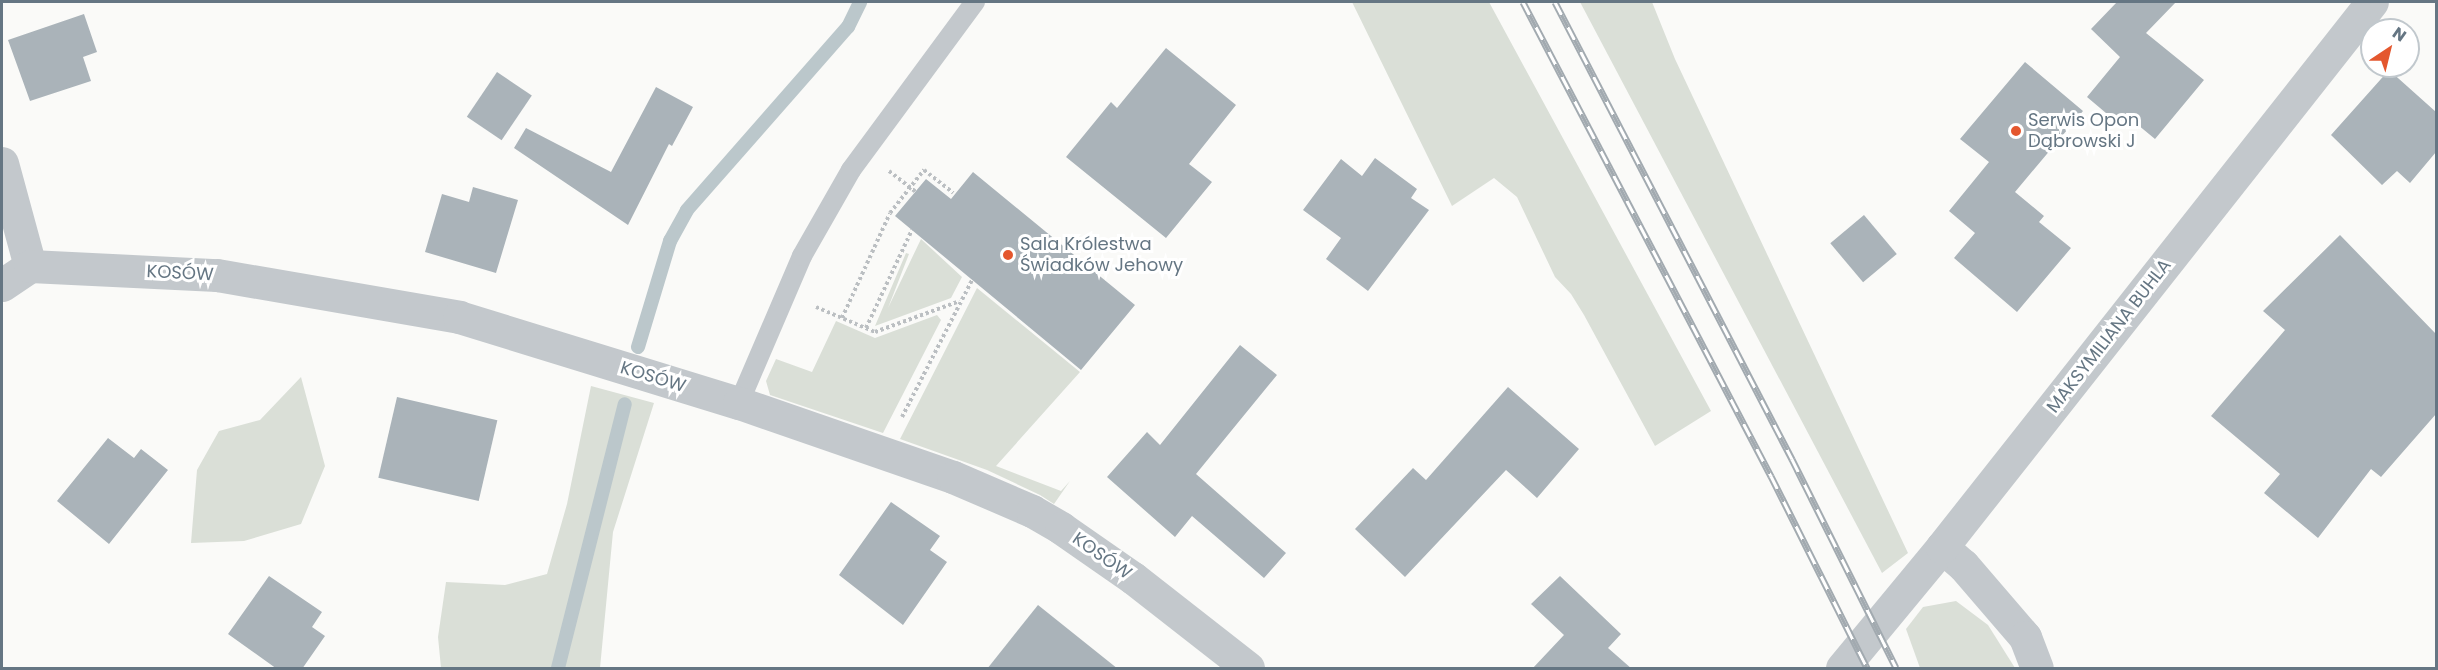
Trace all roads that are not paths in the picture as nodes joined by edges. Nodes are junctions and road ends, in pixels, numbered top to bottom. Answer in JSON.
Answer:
{"nodes":[{"id":1,"x":975,"y":2,"type":"edge"},
{"id":2,"x":2373,"y":2,"type":"edge"},
{"id":3,"x":2,"y":163,"type":"edge"},
{"id":4,"x":30,"y":266,"type":"junction"},
{"id":5,"x":2,"y":285,"type":"edge"},
{"id":6,"x":739,"y":403,"type":"junction"},
{"id":7,"x":1942,"y":547,"type":"junction"},
{"id":8,"x":1248,"y":669,"type":"edge"},
{"id":9,"x":1842,"y":669,"type":"edge"},
{"id":10,"x":2037,"y":669,"type":"edge"}],
"edges":[{"from":1,"to":6,"type":"lane"},
{"from":2,"to":7,"type":"street","name":"MAKSYMILIANA BUHLA"},
{"from":3,"to":4,"type":"street"},
{"from":4,"to":5,"type":"street"},
{"from":4,"to":6,"type":"street","name":"KOSÓW"},
{"from":6,"to":8,"type":"street","name":"KOSÓW"},
{"from":7,"to":9,"type":"street","name":"MAKSYMILIANA BUHLA"},
{"from":7,"to":10,"type":"street"}]}
